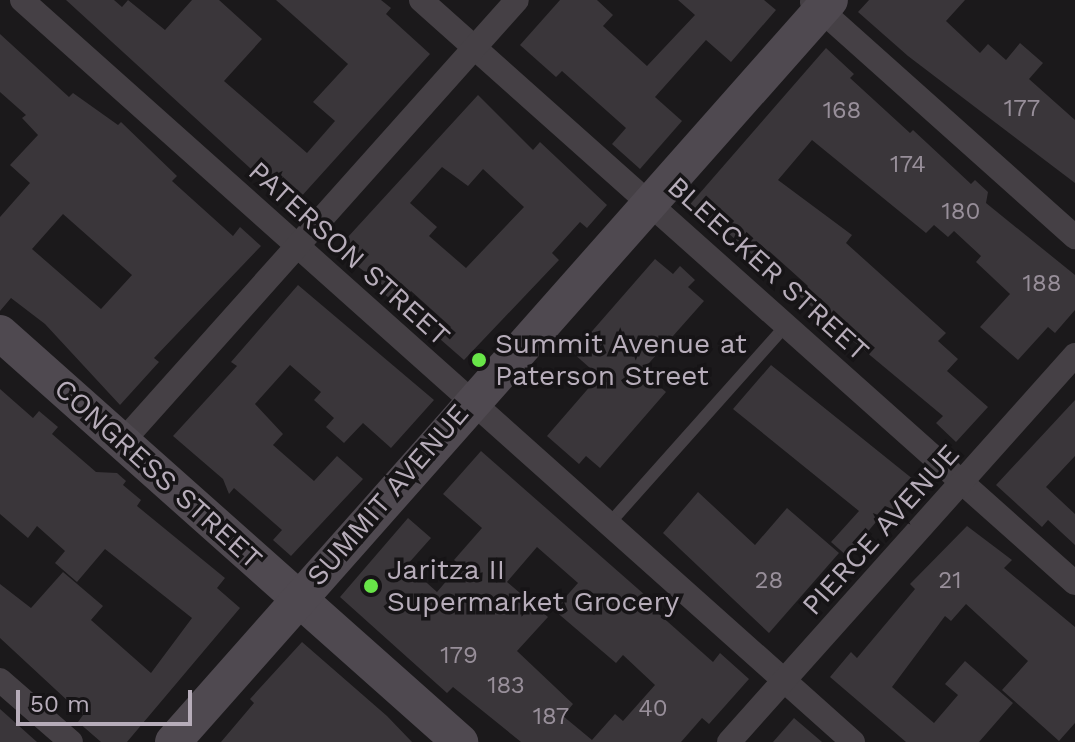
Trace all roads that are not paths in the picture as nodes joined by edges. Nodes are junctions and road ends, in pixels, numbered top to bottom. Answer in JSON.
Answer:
{"nodes":[{"id":1,"x":22,"y":0,"type":"edge"},
{"id":2,"x":421,"y":0,"type":"edge"},
{"id":3,"x":517,"y":0,"type":"edge"},
{"id":4,"x":820,"y":3,"type":"edge"},
{"id":5,"x":475,"y":48,"type":"junction"},
{"id":6,"x":648,"y":203,"type":"junction"},
{"id":7,"x":1075,"y":237,"type":"edge"},
{"id":8,"x":296,"y":248,"type":"junction"},
{"id":9,"x":786,"y":325,"type":"junction"},
{"id":10,"x":0,"y":333,"type":"edge"},
{"id":11,"x":1075,"y":355,"type":"edge"},
{"id":12,"x":469,"y":402,"type":"junction"},
{"id":13,"x":123,"y":441,"type":"junction"},
{"id":14,"x":964,"y":484,"type":"junction"},
{"id":15,"x":608,"y":525,"type":"junction"},
{"id":16,"x":1075,"y":583,"type":"edge"},
{"id":17,"x":298,"y":599,"type":"junction"},
{"id":18,"x":0,"y":680,"type":"edge"},
{"id":19,"x":784,"y":681,"type":"junction"},
{"id":20,"x":71,"y":742,"type":"edge"},
{"id":21,"x":173,"y":742,"type":"edge"},
{"id":22,"x":460,"y":742,"type":"edge"},
{"id":23,"x":729,"y":742,"type":"edge"},
{"id":24,"x":853,"y":742,"type":"edge"}],
"edges":[{"from":1,"to":8,"type":"street","name":"PATERSON STREET"},
{"from":2,"to":5,"type":"street","name":"BLEECKER STREET"},
{"from":3,"to":5,"type":"street"},
{"from":4,"to":6,"type":"street","name":"SUMMIT AVENUE"},
{"from":4,"to":7,"type":"street"},
{"from":5,"to":6,"type":"street","name":"BLEECKER STREET"},
{"from":5,"to":8,"type":"street"},
{"from":6,"to":9,"type":"street","name":"BLEECKER STREET"},
{"from":6,"to":12,"type":"street","name":"SUMMIT AVENUE"},
{"from":8,"to":12,"type":"street","name":"PATERSON STREET"},
{"from":8,"to":13,"type":"street"},
{"from":9,"to":14,"type":"street","name":"BLEECKER STREET"},
{"from":9,"to":15,"type":"lane"},
{"from":10,"to":13,"type":"street","name":"CONGRESS STREET"},
{"from":11,"to":14,"type":"street","name":"PIERCE AVENUE"},
{"from":12,"to":15,"type":"street","name":"PATERSON STREET"},
{"from":12,"to":17,"type":"street","name":"SUMMIT AVENUE"},
{"from":13,"to":17,"type":"street","name":"CONGRESS STREET"},
{"from":14,"to":16,"type":"street","name":"BLEECKER STREET"},
{"from":14,"to":19,"type":"street","name":"PIERCE AVENUE"},
{"from":15,"to":19,"type":"street","name":"PATERSON STREET"},
{"from":17,"to":21,"type":"street","name":"SUMMIT AVENUE"},
{"from":17,"to":22,"type":"street","name":"CONGRESS STREET"},
{"from":18,"to":20,"type":"street"},
{"from":19,"to":23,"type":"street","name":"PIERCE AVENUE"},
{"from":19,"to":24,"type":"street","name":"PATERSON STREET"}]}
